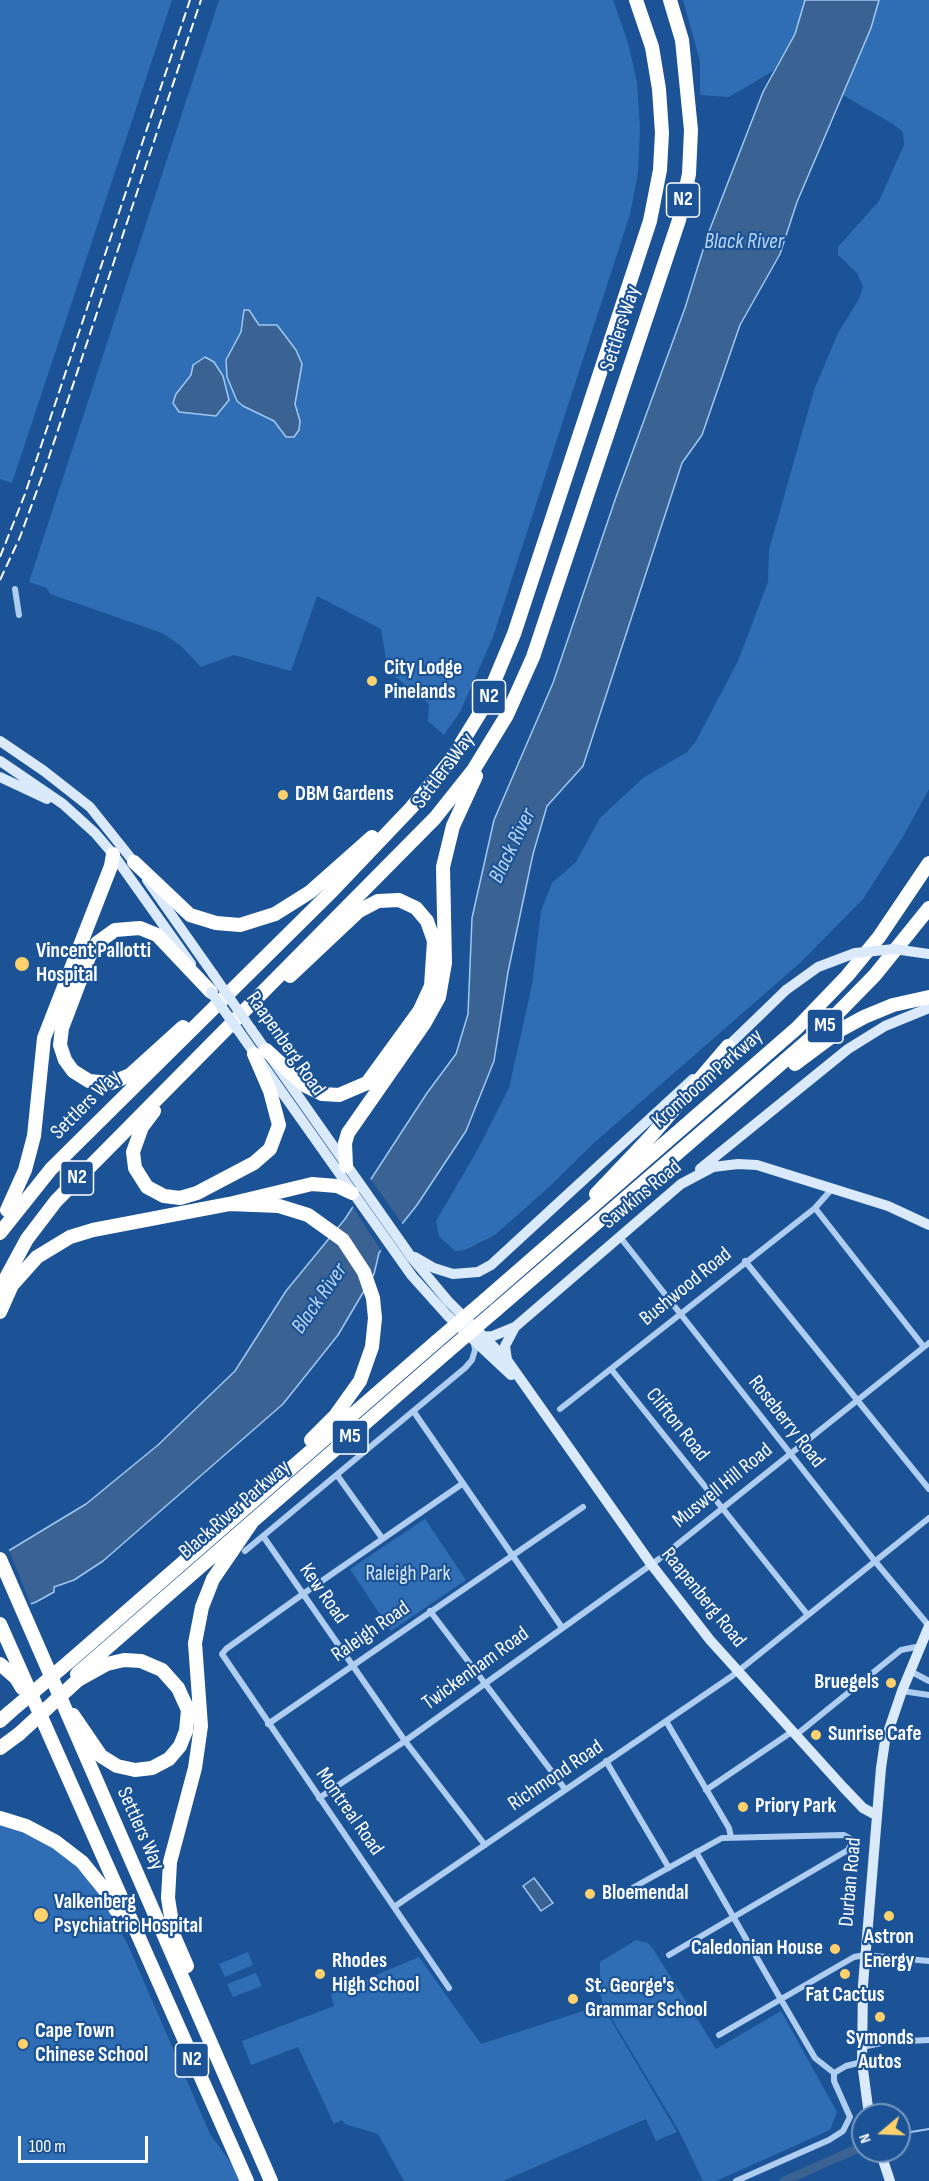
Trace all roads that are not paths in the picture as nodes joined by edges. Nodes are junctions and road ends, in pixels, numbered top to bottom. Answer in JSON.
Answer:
{"nodes":[{"id":1,"x":636,"y":0,"type":"edge"},
{"id":2,"x":670,"y":0,"type":"edge"},
{"id":3,"x":15,"y":589,"type":"dead end"},
{"id":4,"x":18,"y":615,"type":"dead end"},
{"id":5,"x":0,"y":741,"type":"edge"},
{"id":6,"x":484,"y":755,"type":"junction"},
{"id":7,"x":0,"y":761,"type":"edge"},
{"id":8,"x":0,"y":777,"type":"edge"},
{"id":9,"x":411,"y":808,"type":"junction"},
{"id":10,"x":72,"y":811,"type":"junction"},
{"id":11,"x":113,"y":854,"type":"junction"},
{"id":12,"x":134,"y":862,"type":"junction"},
{"id":13,"x":929,"y":863,"type":"edge"},
{"id":14,"x":929,"y":908,"type":"edge"},
{"id":15,"x":929,"y":954,"type":"edge"},
{"id":16,"x":252,"y":971,"type":"junction"},
{"id":17,"x":208,"y":983,"type":"junction"},
{"id":18,"x":260,"y":994,"type":"junction"},
{"id":19,"x":929,"y":997,"type":"edge"},
{"id":20,"x":929,"y":1008,"type":"edge"},
{"id":21,"x":249,"y":1036,"type":"junction"},
{"id":22,"x":728,"y":1046,"type":"junction"},
{"id":23,"x":260,"y":1052,"type":"junction"},
{"id":24,"x":173,"y":1082,"type":"junction"},
{"id":25,"x":706,"y":1130,"type":"junction"},
{"id":26,"x":346,"y":1166,"type":"junction"},
{"id":27,"x":681,"y":1185,"type":"junction"},
{"id":28,"x":831,"y":1190,"type":"junction"},
{"id":29,"x":356,"y":1191,"type":"junction"},
{"id":30,"x":229,"y":1204,"type":"junction"},
{"id":31,"x":815,"y":1208,"type":"junction"},
{"id":32,"x":0,"y":1222,"type":"edge"},
{"id":33,"x":929,"y":1225,"type":"edge"},
{"id":34,"x":0,"y":1233,"type":"edge"},
{"id":35,"x":620,"y":1237,"type":"junction"},
{"id":36,"x":409,"y":1253,"type":"junction"},
{"id":37,"x":536,"y":1256,"type":"junction"},
{"id":38,"x":745,"y":1261,"type":"junction"},
{"id":39,"x":0,"y":1290,"type":"edge"},
{"id":40,"x":491,"y":1305,"type":"junction"},
{"id":41,"x":0,"y":1312,"type":"edge"},
{"id":42,"x":680,"y":1314,"type":"junction"},
{"id":43,"x":515,"y":1327,"type":"junction"},
{"id":44,"x":485,"y":1337,"type":"junction"},
{"id":45,"x":472,"y":1338,"type":"junction"},
{"id":46,"x":927,"y":1345,"type":"edge"},
{"id":47,"x":507,"y":1360,"type":"junction"},
{"id":48,"x":610,"y":1369,"type":"junction"},
{"id":49,"x":522,"y":1385,"type":"junction"},
{"id":50,"x":857,"y":1400,"type":"junction"},
{"id":51,"x":560,"y":1409,"type":"dead end"},
{"id":52,"x":414,"y":1412,"type":"junction"},
{"id":53,"x":790,"y":1454,"type":"junction"},
{"id":54,"x":337,"y":1475,"type":"junction"},
{"id":55,"x":462,"y":1484,"type":"junction"},
{"id":56,"x":929,"y":1489,"type":"edge"},
{"id":57,"x":249,"y":1504,"type":"junction"},
{"id":58,"x":583,"y":1507,"type":"dead end"},
{"id":59,"x":722,"y":1508,"type":"junction"},
{"id":60,"x":929,"y":1518,"type":"edge"},
{"id":61,"x":252,"y":1522,"type":"junction"},
{"id":62,"x":263,"y":1536,"type":"junction"},
{"id":63,"x":382,"y":1538,"type":"junction"},
{"id":64,"x":245,"y":1551,"type":"dead end"},
{"id":65,"x":513,"y":1556,"type":"junction"},
{"id":66,"x":0,"y":1559,"type":"edge"},
{"id":67,"x":874,"y":1560,"type":"junction"},
{"id":68,"x":651,"y":1564,"type":"junction"},
{"id":69,"x":303,"y":1594,"type":"junction"},
{"id":70,"x":430,"y":1611,"type":"junction"},
{"id":71,"x":807,"y":1614,"type":"junction"},
{"id":72,"x":1,"y":1626,"type":"edge"},
{"id":73,"x":561,"y":1626,"type":"junction"},
{"id":74,"x":929,"y":1626,"type":"edge"},
{"id":75,"x":921,"y":1646,"type":"junction"},
{"id":76,"x":0,"y":1664,"type":"edge"},
{"id":77,"x":352,"y":1665,"type":"junction"},
{"id":78,"x":737,"y":1671,"type":"junction"},
{"id":79,"x":910,"y":1671,"type":"junction"},
{"id":80,"x":78,"y":1677,"type":"junction"},
{"id":81,"x":929,"y":1681,"type":"edge"},
{"id":82,"x":483,"y":1684,"type":"junction"},
{"id":83,"x":902,"y":1691,"type":"junction"},
{"id":84,"x":929,"y":1695,"type":"edge"},
{"id":85,"x":60,"y":1700,"type":"junction"},
{"id":86,"x":5,"y":1716,"type":"edge"},
{"id":87,"x":666,"y":1721,"type":"junction"},
{"id":88,"x":268,"y":1725,"type":"junction"},
{"id":89,"x":46,"y":1729,"type":"junction"},
{"id":90,"x":17,"y":1731,"type":"junction"},
{"id":91,"x":794,"y":1733,"type":"junction"},
{"id":92,"x":0,"y":1740,"type":"edge"},
{"id":93,"x":405,"y":1741,"type":"junction"},
{"id":94,"x":0,"y":1748,"type":"edge"},
{"id":95,"x":606,"y":1761,"type":"junction"},
{"id":96,"x":565,"y":1790,"type":"junction"},
{"id":97,"x":706,"y":1790,"type":"junction"},
{"id":98,"x":319,"y":1798,"type":"junction"},
{"id":99,"x":876,"y":1815,"type":"junction"},
{"id":100,"x":0,"y":1818,"type":"edge"},
{"id":101,"x":732,"y":1838,"type":"junction"},
{"id":102,"x":485,"y":1845,"type":"junction"},
{"id":103,"x":696,"y":1852,"type":"junction"},
{"id":104,"x":669,"y":1868,"type":"junction"},
{"id":105,"x":627,"y":1891,"type":"dead end"},
{"id":106,"x":394,"y":1907,"type":"junction"},
{"id":107,"x":733,"y":1916,"type":"junction"},
{"id":108,"x":138,"y":1940,"type":"junction"},
{"id":109,"x":669,"y":1955,"type":"dead end"},
{"id":110,"x":865,"y":1955,"type":"junction"},
{"id":111,"x":929,"y":1961,"type":"edge"},
{"id":112,"x":449,"y":1988,"type":"dead end"},
{"id":113,"x":782,"y":2000,"type":"junction"},
{"id":114,"x":206,"y":2032,"type":"junction"},
{"id":115,"x":719,"y":2035,"type":"dead end"},
{"id":116,"x":929,"y":2040,"type":"edge"},
{"id":117,"x":862,"y":2047,"type":"junction"},
{"id":118,"x":862,"y":2062,"type":"junction"},
{"id":119,"x":834,"y":2073,"type":"junction"},
{"id":120,"x":867,"y":2103,"type":"edge"},
{"id":121,"x":884,"y":2163,"type":"edge"},
{"id":122,"x":247,"y":2181,"type":"edge"},
{"id":123,"x":271,"y":2181,"type":"edge"},
{"id":124,"x":736,"y":2181,"type":"edge"},
{"id":125,"x":890,"y":2181,"type":"edge"}],
"edges":[{"from":1,"to":9,"type":"highway","name":"Settlers Way","number":"N2"},
{"from":2,"to":6,"type":"highway","name":"Settlers Way","number":"N2"},
{"from":3,"to":4,"type":"street"},
{"from":5,"to":12,"type":"main road","name":"Raapenberg Road"},
{"from":6,"to":18,"type":"highway","name":"Settlers Way","number":"N2"},
{"from":6,"to":26,"type":"highway"},
{"from":7,"to":10,"type":"main road","name":"Raapenberg Road"},
{"from":8,"to":10,"type":"main road"},
{"from":9,"to":12,"type":"highway"},
{"from":9,"to":16,"type":"highway","name":"Settlers Way","number":"N2"},
{"from":10,"to":11,"type":"main road","name":"Raapenberg Road"},
{"from":11,"to":17,"type":"main road","name":"Raapenberg Road"},
{"from":11,"to":32,"type":"highway"},
{"from":12,"to":17,"type":"main road","name":"Raapenberg Road"},
{"from":13,"to":37,"type":"highway","name":"Kromboom Parkway","number":"M5"},
{"from":14,"to":25,"type":"highway","name":"Kromboom Parkway","number":"M5"},
{"from":15,"to":22,"type":"main road","bridge":true},
{"from":16,"to":17,"type":"highway"},
{"from":16,"to":34,"type":"highway","name":"Settlers Way","number":"N2"},
{"from":17,"to":21,"type":"main road","name":"Raapenberg Road","bridge":true},
{"from":17,"to":21,"type":"main road","name":"Raapenberg Road","bridge":true},
{"from":18,"to":23,"type":"highway"},
{"from":18,"to":24,"type":"highway","name":"Settlers Way","number":"N2"},
{"from":19,"to":25,"type":"highway"},
{"from":20,"to":27,"type":"main road"},
{"from":21,"to":23,"type":"main road","name":"Raapenberg Road"},
{"from":22,"to":36,"type":"main road"},
{"from":22,"to":37,"type":"highway"},
{"from":23,"to":24,"type":"highway"},
{"from":23,"to":26,"type":"main road","name":"Raapenberg Road"},
{"from":23,"to":29,"type":"main road","name":"Raapenberg Road"},
{"from":24,"to":39,"type":"highway","name":"Settlers Way","number":"N2"},
{"from":25,"to":40,"type":"highway","name":"Kromboom Parkway","number":"M5"},
{"from":26,"to":29,"type":"main road","name":"Raapenberg Road"},
{"from":27,"to":28,"type":"main road","name":"Sawkins Road"},
{"from":27,"to":35,"type":"main road","name":"Sawkins Road"},
{"from":28,"to":31,"type":"street","name":"Bushwood Road"},
{"from":28,"to":33,"type":"main road","name":"Sawkins Road"},
{"from":29,"to":30,"type":"highway"},
{"from":29,"to":36,"type":"main road","name":"Raapenberg Road"},
{"from":29,"to":45,"type":"main road","name":"Raapenberg Road"},
{"from":30,"to":41,"type":"highway"},
{"from":30,"to":57,"type":"highway"},
{"from":31,"to":38,"type":"street","name":"Bushwood Road"},
{"from":31,"to":46,"type":"street"},
{"from":35,"to":42,"type":"street","name":"Roseberry Road"},
{"from":35,"to":43,"type":"main road","name":"Sawkins Road"},
{"from":36,"to":44,"type":"main road","name":"Raapenberg Road"},
{"from":37,"to":40,"type":"highway","name":"Kromboom Parkway","number":"M5"},
{"from":38,"to":42,"type":"street","name":"Bushwood Road"},
{"from":38,"to":50,"type":"street"},
{"from":40,"to":57,"type":"highway","name":"Black River Parkway","number":"M5","bridge":true},
{"from":40,"to":61,"type":"highway","name":"Black River Parkway","number":"M5","bridge":true},
{"from":42,"to":48,"type":"street","name":"Bushwood Road"},
{"from":42,"to":53,"type":"street","name":"Roseberry Road"},
{"from":43,"to":44,"type":"main road","name":"Sawkins Road"},
{"from":43,"to":47,"type":"main road"},
{"from":44,"to":45,"type":"main road","name":"Sawkins Road"},
{"from":44,"to":47,"type":"main road","name":"Raapenberg Road"},
{"from":45,"to":49,"type":"main road","name":"Raapenberg Road"},
{"from":45,"to":52,"type":"street"},
{"from":46,"to":50,"type":"street","name":"Muswell Hill Road"},
{"from":47,"to":49,"type":"main road","name":"Raapenberg Road"},
{"from":48,"to":51,"type":"street","name":"Bushwood Road"},
{"from":48,"to":59,"type":"street","name":"Clifton Road"},
{"from":49,"to":68,"type":"main road","name":"Raapenberg Road"},
{"from":50,"to":53,"type":"street","name":"Muswell Hill Road"},
{"from":50,"to":56,"type":"street"},
{"from":52,"to":54,"type":"street"},
{"from":52,"to":55,"type":"street"},
{"from":53,"to":59,"type":"street","name":"Muswell Hill Road"},
{"from":53,"to":67,"type":"street","name":"Roseberry Road"},
{"from":54,"to":62,"type":"street"},
{"from":54,"to":63,"type":"street"},
{"from":55,"to":63,"type":"street"},
{"from":55,"to":65,"type":"street"},
{"from":57,"to":86,"type":"highway","name":"Black River Parkway","number":"M5","bridge":true},
{"from":58,"to":65,"type":"street","name":"Raleigh Road"},
{"from":59,"to":68,"type":"street","name":"Muswell Hill Road"},
{"from":59,"to":71,"type":"street","name":"Clifton Road"},
{"from":60,"to":67,"type":"street","name":"Richmond Road"},
{"from":61,"to":80,"type":"highway","name":"Black River Parkway","number":"M5"},
{"from":61,"to":114,"type":"highway"},
{"from":62,"to":64,"type":"street"},
{"from":62,"to":69,"type":"street","name":"Kew Road"},
{"from":63,"to":69,"type":"street"},
{"from":65,"to":70,"type":"street","name":"Raleigh Road"},
{"from":65,"to":73,"type":"street"},
{"from":66,"to":85,"type":"highway","name":"Settlers Way","number":"N2"},
{"from":67,"to":71,"type":"street","name":"Richmond Road"},
{"from":67,"to":74,"type":"street","name":"Roseberry Road"},
{"from":68,"to":73,"type":"street","name":"Twickenham Road"},
{"from":68,"to":78,"type":"main road","name":"Raapenberg Road"},
{"from":69,"to":77,"type":"street","name":"Kew Road"},
{"from":69,"to":88,"type":"street","name":"Montreal Road"},
{"from":70,"to":77,"type":"street","name":"Raleigh Road"},
{"from":70,"to":82,"type":"street"},
{"from":71,"to":78,"type":"street","name":"Richmond Road"},
{"from":72,"to":89,"type":"highway","number":"N2"},
{"from":73,"to":82,"type":"street","name":"Twickenham Road"},
{"from":74,"to":75,"type":"main road","name":"Durban Road"},
{"from":75,"to":79,"type":"main road","name":"Durban Road"},
{"from":75,"to":91,"type":"street"},
{"from":76,"to":89,"type":"highway"},
{"from":77,"to":88,"type":"street","name":"Raleigh Road"},
{"from":77,"to":93,"type":"street","name":"Kew Road"},
{"from":78,"to":87,"type":"street","name":"Richmond Road"},
{"from":78,"to":91,"type":"main road","name":"Raapenberg Road"},
{"from":79,"to":81,"type":"street"},
{"from":79,"to":83,"type":"main road","name":"Durban Road"},
{"from":80,"to":85,"type":"highway"},
{"from":80,"to":90,"type":"highway","name":"Black River Parkway","number":"M5"},
{"from":82,"to":93,"type":"street","name":"Twickenham Road"},
{"from":82,"to":96,"type":"street"},
{"from":83,"to":84,"type":"street"},
{"from":83,"to":99,"type":"main road","name":"Durban Road"},
{"from":85,"to":114,"type":"highway","name":"Settlers Way","number":"N2"},
{"from":87,"to":95,"type":"street","name":"Richmond Road"},
{"from":87,"to":97,"type":"street"},
{"from":88,"to":98,"type":"street","name":"Montreal Road"},
{"from":89,"to":108,"type":"highway","number":"N2"},
{"from":90,"to":92,"type":"highway","name":"Black River Parkway","number":"M5"},
{"from":90,"to":94,"type":"highway"},
{"from":91,"to":97,"type":"street"},
{"from":91,"to":99,"type":"main road","name":"Raapenberg Road"},
{"from":93,"to":98,"type":"street","name":"Twickenham Road"},
{"from":93,"to":102,"type":"street","name":"Kew Road"},
{"from":95,"to":96,"type":"street","name":"Richmond Road"},
{"from":95,"to":104,"type":"street"},
{"from":96,"to":102,"type":"street","name":"Richmond Road"},
{"from":97,"to":101,"type":"street"},
{"from":98,"to":106,"type":"street","name":"Montreal Road"},
{"from":99,"to":110,"type":"main road","name":"Durban Road"},
{"from":100,"to":108,"type":"highway"},
{"from":101,"to":103,"type":"street"},
{"from":101,"to":107,"type":"street"},
{"from":102,"to":106,"type":"street","name":"Richmond Road"},
{"from":103,"to":104,"type":"street"},
{"from":103,"to":107,"type":"street"},
{"from":104,"to":105,"type":"street"},
{"from":106,"to":112,"type":"street","name":"Montreal Road"},
{"from":107,"to":109,"type":"street"},
{"from":107,"to":113,"type":"street"},
{"from":108,"to":122,"type":"highway","number":"N2"},
{"from":110,"to":111,"type":"street"},
{"from":110,"to":113,"type":"street"},
{"from":110,"to":117,"type":"main road","name":"Durban Road"},
{"from":113,"to":115,"type":"street"},
{"from":113,"to":119,"type":"street"},
{"from":114,"to":123,"type":"highway","name":"Settlers Way","number":"N2"},
{"from":116,"to":117,"type":"street"},
{"from":117,"to":118,"type":"main road","name":"Durban Road"},
{"from":118,"to":119,"type":"street"},
{"from":118,"to":120,"type":"main road","name":"Durban Road"},
{"from":119,"to":124,"type":"street"},
{"from":121,"to":125,"type":"main road"}]}
